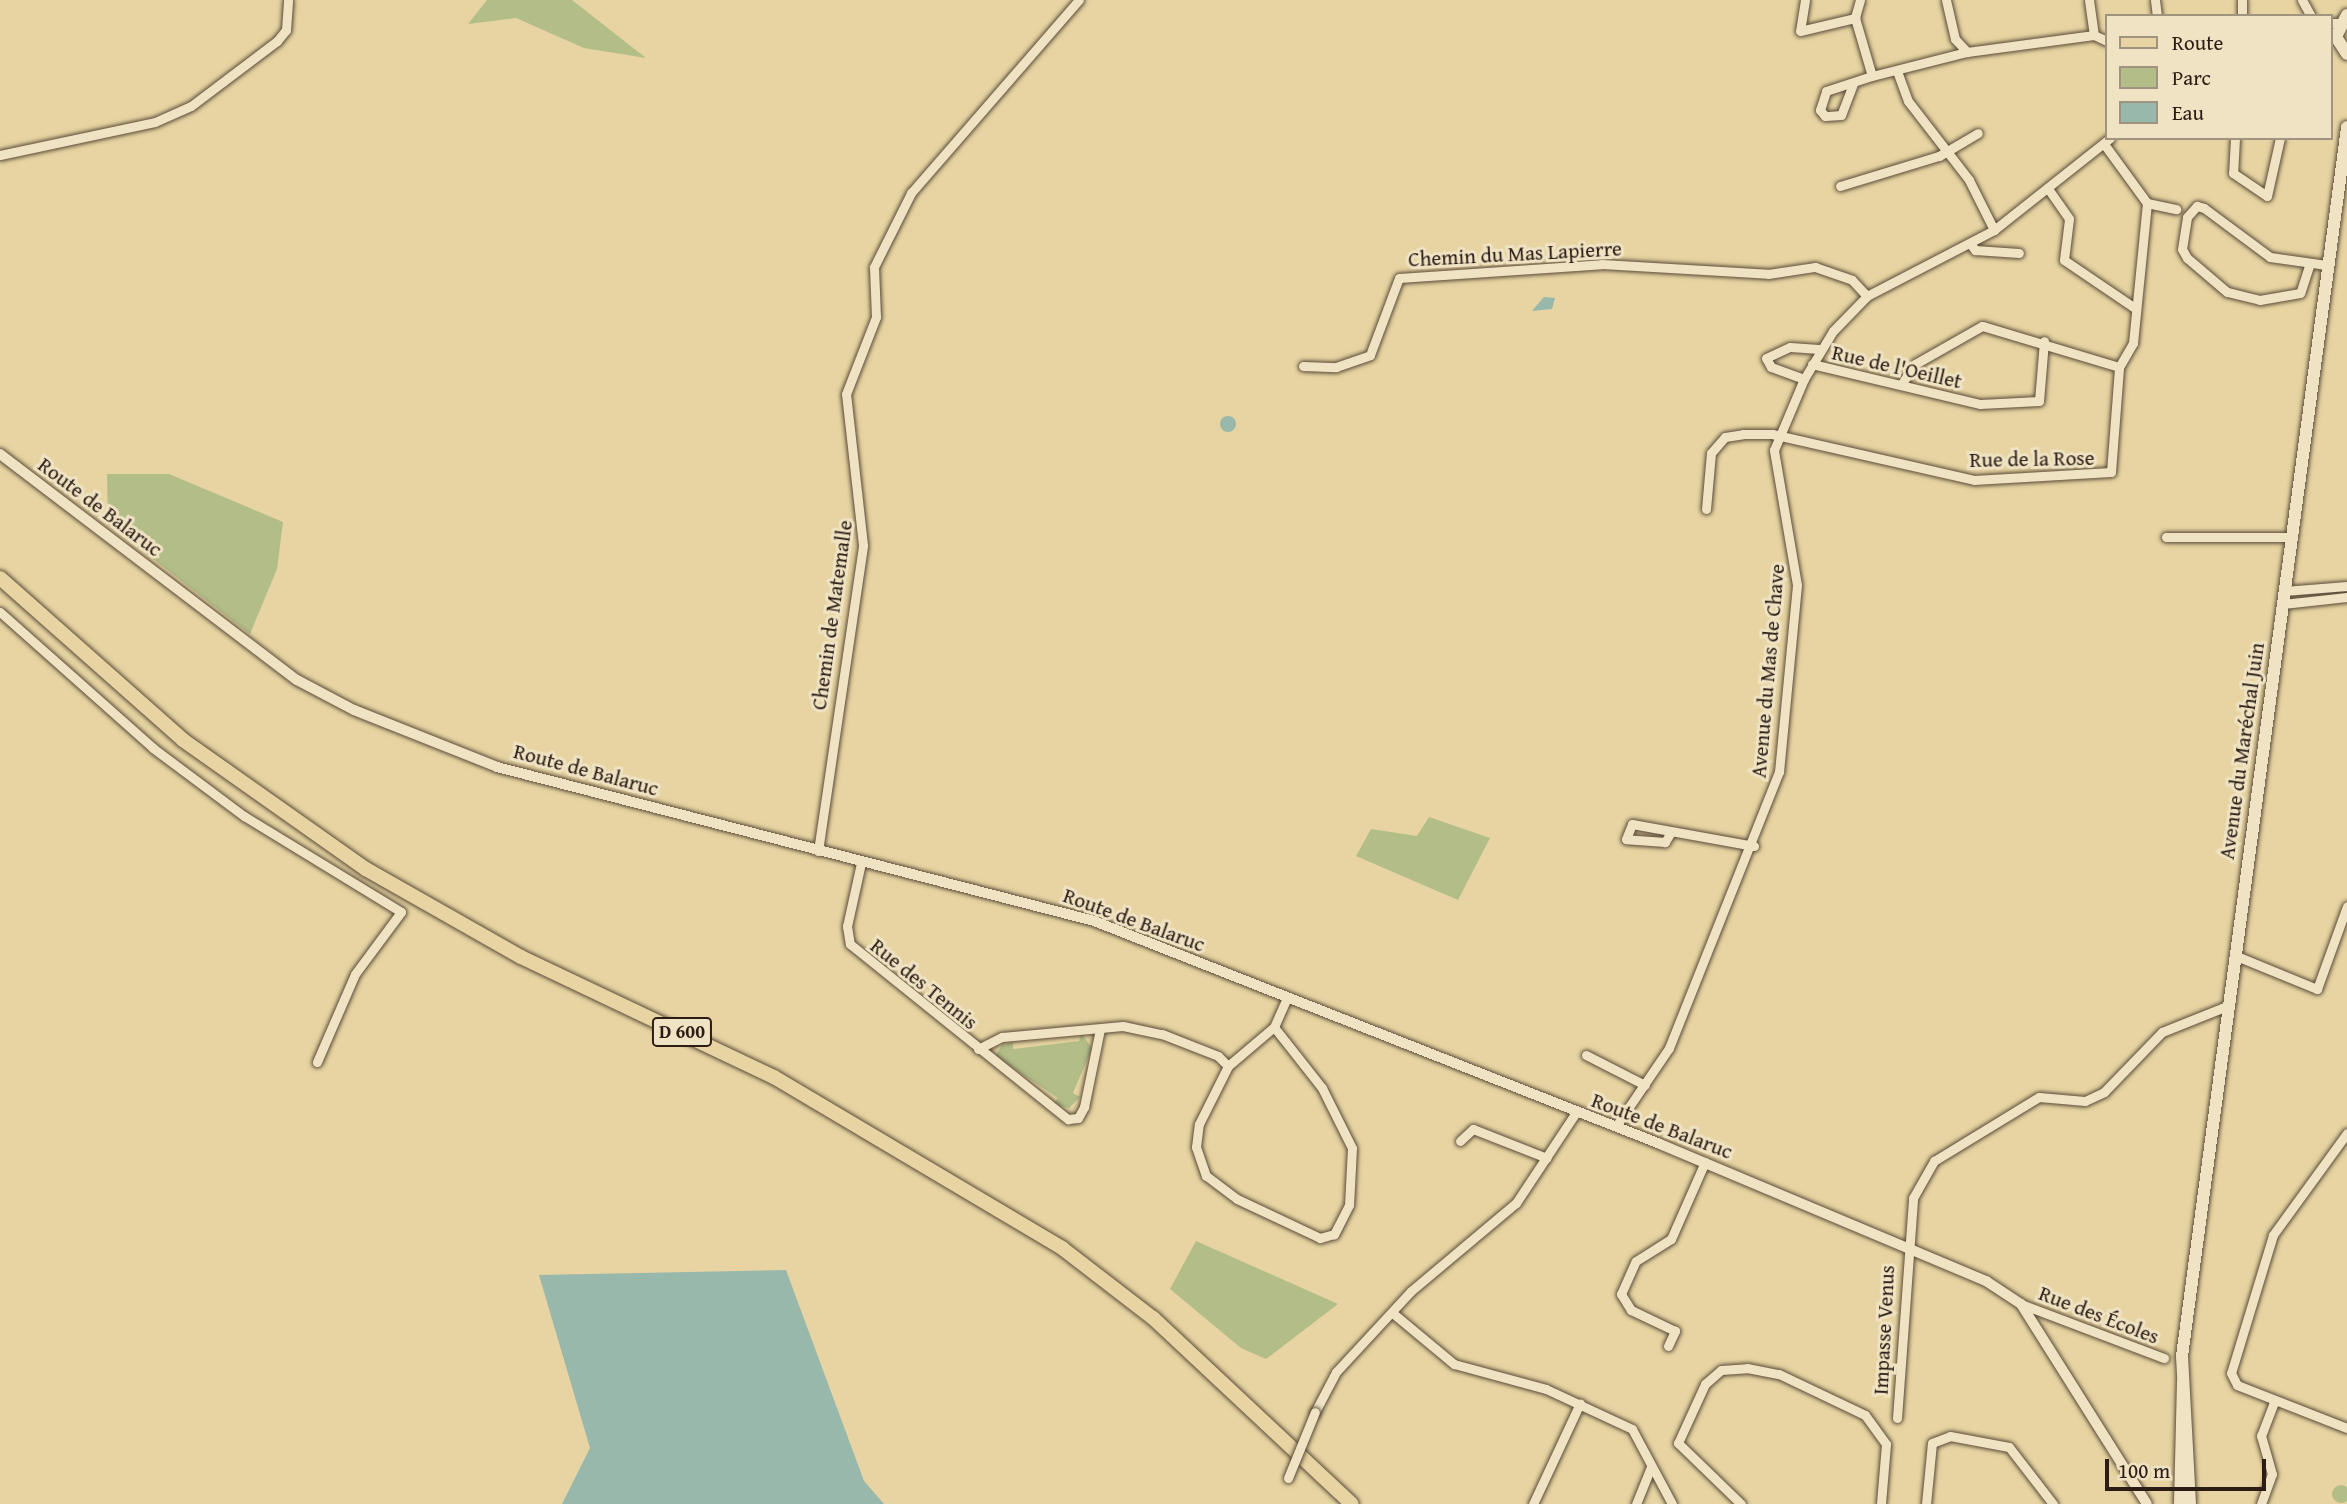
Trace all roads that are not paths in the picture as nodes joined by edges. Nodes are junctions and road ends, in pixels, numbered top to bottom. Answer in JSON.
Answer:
{"nodes":[{"id":1,"x":288,"y":0,"type":"edge"},
{"id":2,"x":1079,"y":0,"type":"edge"},
{"id":3,"x":1805,"y":0,"type":"edge"},
{"id":4,"x":1860,"y":0,"type":"edge"},
{"id":5,"x":1946,"y":0,"type":"edge"},
{"id":6,"x":2089,"y":0,"type":"edge"},
{"id":7,"x":1855,"y":18,"type":"junction"},
{"id":8,"x":2339,"y":20,"type":"edge"},
{"id":9,"x":2094,"y":35,"type":"junction"},
{"id":10,"x":2106,"y":41,"type":"edge"},
{"id":11,"x":2339,"y":45,"type":"edge"},
{"id":12,"x":1967,"y":52,"type":"junction"},
{"id":13,"x":1897,"y":71,"type":"junction"},
{"id":14,"x":1872,"y":76,"type":"junction"},
{"id":15,"x":1853,"y":83,"type":"dead end"},
{"id":16,"x":2347,"y":127,"type":"edge"},
{"id":17,"x":1978,"y":133,"type":"dead end"},
{"id":18,"x":2235,"y":140,"type":"edge"},
{"id":19,"x":2280,"y":140,"type":"edge"},
{"id":20,"x":2107,"y":141,"type":"edge"},
{"id":21,"x":1948,"y":152,"type":"junction"},
{"id":22,"x":0,"y":155,"type":"edge"},
{"id":23,"x":1840,"y":186,"type":"dead end"},
{"id":24,"x":2049,"y":190,"type":"junction"},
{"id":25,"x":2147,"y":203,"type":"junction"},
{"id":26,"x":2176,"y":209,"type":"dead end"},
{"id":27,"x":1994,"y":230,"type":"junction"},
{"id":28,"x":1970,"y":243,"type":"junction"},
{"id":29,"x":2019,"y":253,"type":"dead end"},
{"id":30,"x":2326,"y":265,"type":"junction"},
{"id":31,"x":2309,"y":266,"type":"junction"},
{"id":32,"x":1867,"y":296,"type":"junction"},
{"id":33,"x":2135,"y":308,"type":"junction"},
{"id":34,"x":2043,"y":341,"type":"junction"},
{"id":35,"x":1819,"y":349,"type":"junction"},
{"id":36,"x":1812,"y":364,"type":"junction"},
{"id":37,"x":1303,"y":366,"type":"dead end"},
{"id":38,"x":2119,"y":367,"type":"junction"},
{"id":39,"x":1804,"y":379,"type":"junction"},
{"id":40,"x":1903,"y":382,"type":"junction"},
{"id":41,"x":1778,"y":436,"type":"junction"},
{"id":42,"x":0,"y":454,"type":"edge"},
{"id":43,"x":1706,"y":509,"type":"dead end"},
{"id":44,"x":2166,"y":537,"type":"dead end"},
{"id":45,"x":2291,"y":537,"type":"junction"},
{"id":46,"x":0,"y":578,"type":"edge"},
{"id":47,"x":2347,"y":586,"type":"edge"},
{"id":48,"x":2283,"y":597,"type":"junction"},
{"id":49,"x":2347,"y":597,"type":"edge"},
{"id":50,"x":0,"y":612,"type":"edge"},
{"id":51,"x":1671,"y":832,"type":"dead end"},
{"id":52,"x":1754,"y":846,"type":"junction"},
{"id":53,"x":818,"y":851,"type":"junction"},
{"id":54,"x":861,"y":863,"type":"junction"},
{"id":55,"x":2347,"y":906,"type":"edge"},
{"id":56,"x":2234,"y":954,"type":"junction"},
{"id":57,"x":1287,"y":998,"type":"junction"},
{"id":58,"x":2227,"y":1006,"type":"junction"},
{"id":59,"x":1274,"y":1027,"type":"junction"},
{"id":60,"x":1100,"y":1029,"type":"junction"},
{"id":61,"x":978,"y":1049,"type":"junction"},
{"id":62,"x":1586,"y":1055,"type":"dead end"},
{"id":63,"x":317,"y":1062,"type":"dead end"},
{"id":64,"x":1228,"y":1066,"type":"junction"},
{"id":65,"x":1645,"y":1085,"type":"junction"},
{"id":66,"x":1575,"y":1114,"type":"junction"},
{"id":67,"x":1616,"y":1126,"type":"junction"},
{"id":68,"x":2347,"y":1133,"type":"edge"},
{"id":69,"x":1460,"y":1141,"type":"dead end"},
{"id":70,"x":1548,"y":1158,"type":"junction"},
{"id":71,"x":1705,"y":1162,"type":"junction"},
{"id":72,"x":1907,"y":1244,"type":"junction"},
{"id":73,"x":2021,"y":1304,"type":"junction"},
{"id":74,"x":1395,"y":1315,"type":"junction"},
{"id":75,"x":1668,"y":1346,"type":"dead end"},
{"id":76,"x":2164,"y":1358,"type":"dead end"},
{"id":77,"x":2183,"y":1382,"type":"junction"},
{"id":78,"x":2274,"y":1402,"type":"junction"},
{"id":79,"x":1580,"y":1404,"type":"junction"},
{"id":80,"x":1897,"y":1418,"type":"dead end"},
{"id":81,"x":2347,"y":1428,"type":"edge"},
{"id":82,"x":1651,"y":1467,"type":"junction"},
{"id":83,"x":1288,"y":1478,"type":"dead end"},
{"id":84,"x":1352,"y":1504,"type":"edge"},
{"id":85,"x":1533,"y":1504,"type":"edge"},
{"id":86,"x":1636,"y":1504,"type":"edge"},
{"id":87,"x":1672,"y":1504,"type":"edge"},
{"id":88,"x":1741,"y":1504,"type":"edge"},
{"id":89,"x":1881,"y":1504,"type":"edge"},
{"id":90,"x":1926,"y":1504,"type":"edge"},
{"id":91,"x":2053,"y":1504,"type":"edge"},
{"id":92,"x":2147,"y":1504,"type":"edge"},
{"id":93,"x":2180,"y":1504,"type":"edge"},
{"id":94,"x":2190,"y":1504,"type":"edge"},
{"id":95,"x":2261,"y":1504,"type":"edge"}],
"edges":[{"from":1,"to":22,"type":"street"},
{"from":2,"to":53,"type":"street","name":"Chemin de Matemalle"},
{"from":3,"to":7,"type":"street"},
{"from":4,"to":7,"type":"street"},
{"from":5,"to":12,"type":"street"},
{"from":6,"to":9,"type":"street"},
{"from":7,"to":14,"type":"street"},
{"from":8,"to":11,"type":"main road"},
{"from":9,"to":10,"type":"street"},
{"from":9,"to":12,"type":"street"},
{"from":12,"to":13,"type":"street"},
{"from":13,"to":14,"type":"street"},
{"from":13,"to":21,"type":"street"},
{"from":14,"to":15,"type":"street"},
{"from":16,"to":30,"type":"main road","name":"Avenue du Maréchal Juin"},
{"from":17,"to":21,"type":"street"},
{"from":18,"to":19,"type":"street"},
{"from":20,"to":24,"type":"street","name":"Avenue du Mas de Chave"},
{"from":20,"to":25,"type":"street"},
{"from":21,"to":23,"type":"street"},
{"from":21,"to":27,"type":"street"},
{"from":24,"to":27,"type":"street","name":"Avenue du Mas de Chave"},
{"from":24,"to":33,"type":"street"},
{"from":25,"to":26,"type":"street"},
{"from":25,"to":33,"type":"street"},
{"from":27,"to":28,"type":"street","name":"Avenue du Mas de Chave"},
{"from":28,"to":29,"type":"street"},
{"from":28,"to":32,"type":"street","name":"Avenue du Mas de Chave"},
{"from":30,"to":31,"type":"street"},
{"from":30,"to":45,"type":"main road","name":"Avenue du Maréchal Juin"},
{"from":31,"to":31,"type":"street"},
{"from":32,"to":35,"type":"street","name":"Avenue du Mas de Chave"},
{"from":32,"to":37,"type":"street","name":"Chemin du Mas Lapierre"},
{"from":33,"to":38,"type":"street"},
{"from":34,"to":38,"type":"street"},
{"from":34,"to":40,"type":"street"},
{"from":34,"to":40,"type":"street","name":"Rue de l'Oeillet"},
{"from":35,"to":36,"type":"street","name":"Avenue du Mas de Chave"},
{"from":35,"to":39,"type":"street"},
{"from":36,"to":39,"type":"street","name":"Avenue du Mas de Chave"},
{"from":36,"to":40,"type":"street","name":"Rue de l'Oeillet"},
{"from":38,"to":41,"type":"street","name":"Rue de la Rose"},
{"from":39,"to":41,"type":"street","name":"Avenue du Mas de Chave"},
{"from":41,"to":43,"type":"street"},
{"from":41,"to":52,"type":"street","name":"Avenue du Mas de Chave"},
{"from":42,"to":53,"type":"street","name":"Route de Balaruc"},
{"from":44,"to":45,"type":"street"},
{"from":45,"to":48,"type":"main road","name":"Avenue du Maréchal Juin"},
{"from":46,"to":84,"type":"main road","number":"D 600"},
{"from":47,"to":48,"type":"street"},
{"from":48,"to":49,"type":"street"},
{"from":48,"to":56,"type":"main road","name":"Avenue du Maréchal Juin"},
{"from":50,"to":63,"type":"street"},
{"from":51,"to":52,"type":"street"},
{"from":52,"to":65,"type":"street","name":"Avenue du Mas de Chave"},
{"from":53,"to":54,"type":"street","name":"Route de Balaruc"},
{"from":54,"to":57,"type":"street","name":"Route de Balaruc"},
{"from":54,"to":61,"type":"street","name":"Rue des Tennis"},
{"from":55,"to":56,"type":"street"},
{"from":56,"to":58,"type":"main road","name":"Avenue du Maréchal Juin"},
{"from":57,"to":59,"type":"street"},
{"from":57,"to":66,"type":"street","name":"Route de Balaruc"},
{"from":58,"to":72,"type":"street","name":"Impasse Venus"},
{"from":58,"to":77,"type":"main road","name":"Avenue du Maréchal Juin"},
{"from":59,"to":64,"type":"street"},
{"from":59,"to":64,"type":"street"},
{"from":60,"to":61,"type":"street","name":"Rue des Tennis"},
{"from":60,"to":61,"type":"street","name":"Rue des Tennis"},
{"from":60,"to":64,"type":"street","name":"Rue des Tennis"},
{"from":62,"to":65,"type":"street"},
{"from":65,"to":67,"type":"street","name":"Avenue du Mas de Chave"},
{"from":66,"to":67,"type":"street","name":"Route de Balaruc"},
{"from":66,"to":70,"type":"street"},
{"from":67,"to":71,"type":"street","name":"Route de Balaruc"},
{"from":68,"to":78,"type":"street"},
{"from":69,"to":70,"type":"street"},
{"from":70,"to":74,"type":"street"},
{"from":71,"to":72,"type":"street","name":"Route de Balaruc"},
{"from":71,"to":75,"type":"street"},
{"from":72,"to":73,"type":"street","name":"Route de Balaruc"},
{"from":72,"to":80,"type":"street","name":"Impasse Venus"},
{"from":73,"to":76,"type":"street","name":"Rue des Écoles"},
{"from":73,"to":92,"type":"street"},
{"from":74,"to":79,"type":"street"},
{"from":74,"to":83,"type":"street","bridge":true},
{"from":77,"to":93,"type":"main road","name":"Avenue du Maréchal Juin"},
{"from":77,"to":94,"type":"main road","name":"Avenue du Maréchal Juin"},
{"from":78,"to":81,"type":"street"},
{"from":78,"to":95,"type":"street"},
{"from":79,"to":82,"type":"street"},
{"from":79,"to":85,"type":"street"},
{"from":82,"to":86,"type":"street"},
{"from":82,"to":87,"type":"street"},
{"from":88,"to":89,"type":"street"},
{"from":90,"to":91,"type":"street"}]}
